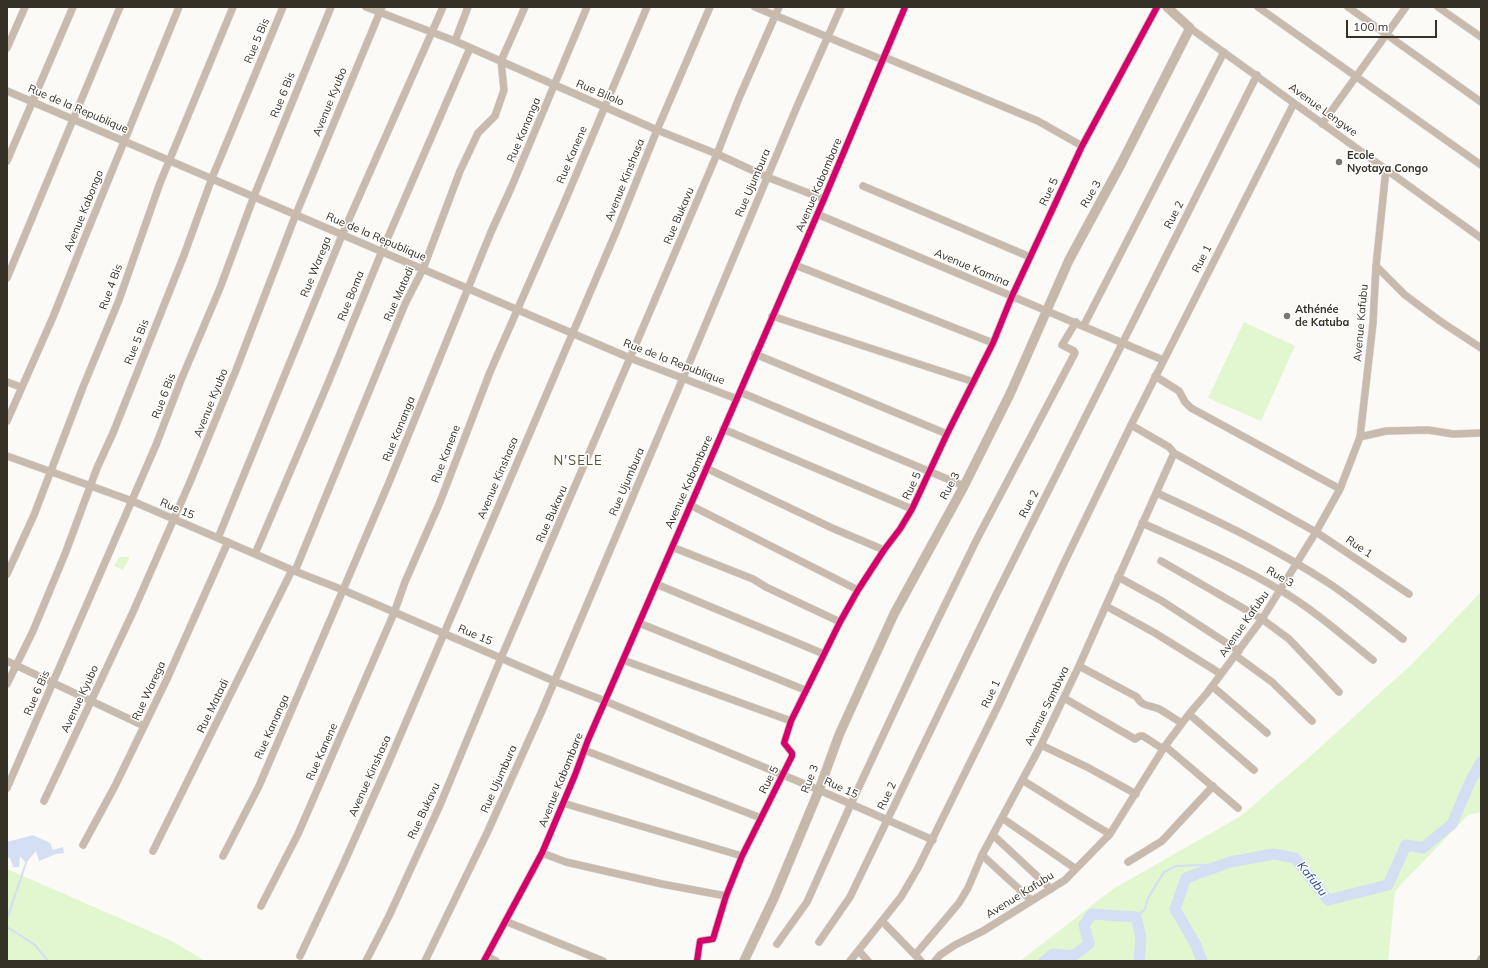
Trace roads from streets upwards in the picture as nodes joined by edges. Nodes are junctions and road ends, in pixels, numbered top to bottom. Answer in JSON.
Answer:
{"nodes":[{"id":1,"x":25,"y":7,"type":"edge"},
{"id":2,"x":73,"y":7,"type":"edge"},
{"id":3,"x":120,"y":7,"type":"edge"},
{"id":4,"x":179,"y":7,"type":"edge"},
{"id":5,"x":233,"y":7,"type":"edge"},
{"id":6,"x":283,"y":7,"type":"edge"},
{"id":7,"x":331,"y":7,"type":"edge"},
{"id":8,"x":366,"y":7,"type":"edge"},
{"id":9,"x":442,"y":7,"type":"edge"},
{"id":10,"x":468,"y":7,"type":"edge"},
{"id":11,"x":525,"y":7,"type":"edge"},
{"id":12,"x":587,"y":7,"type":"edge"},
{"id":13,"x":647,"y":7,"type":"edge"},
{"id":14,"x":710,"y":7,"type":"edge"},
{"id":15,"x":755,"y":7,"type":"edge"},
{"id":16,"x":779,"y":7,"type":"edge"},
{"id":17,"x":840,"y":7,"type":"edge"},
{"id":18,"x":905,"y":7,"type":"edge"},
{"id":19,"x":1157,"y":7,"type":"edge"},
{"id":20,"x":1167,"y":7,"type":"edge"},
{"id":21,"x":1258,"y":7,"type":"edge"},
{"id":22,"x":1348,"y":7,"type":"edge"},
{"id":23,"x":1406,"y":7,"type":"edge"},
{"id":24,"x":1438,"y":7,"type":"edge"},
{"id":25,"x":381,"y":9,"type":"edge"},
{"id":26,"x":776,"y":16,"type":"junction"},
{"id":27,"x":1190,"y":28,"type":"junction"},
{"id":28,"x":432,"y":32,"type":"junction"},
{"id":29,"x":1387,"y":35,"type":"junction"},
{"id":30,"x":828,"y":37,"type":"junction"},
{"id":31,"x":1481,"y":37,"type":"edge"},
{"id":32,"x":455,"y":41,"type":"junction"},
{"id":33,"x":7,"y":48,"type":"edge"},
{"id":34,"x":470,"y":48,"type":"junction"},
{"id":35,"x":1224,"y":52,"type":"junction"},
{"id":36,"x":883,"y":59,"type":"junction"},
{"id":37,"x":501,"y":61,"type":"junction"},
{"id":38,"x":1257,"y":75,"type":"junction"},
{"id":39,"x":1357,"y":78,"type":"junction"},
{"id":40,"x":554,"y":86,"type":"junction"},
{"id":41,"x":7,"y":91,"type":"edge"},
{"id":42,"x":32,"y":102,"type":"junction"},
{"id":43,"x":1481,"y":102,"type":"edge"},
{"id":44,"x":1294,"y":103,"type":"junction"},
{"id":45,"x":604,"y":107,"type":"junction"},
{"id":46,"x":72,"y":119,"type":"junction"},
{"id":47,"x":1322,"y":124,"type":"junction"},
{"id":48,"x":657,"y":130,"type":"junction"},
{"id":49,"x":124,"y":140,"type":"junction"},
{"id":50,"x":1082,"y":146,"type":"junction"},
{"id":51,"x":717,"y":154,"type":"junction"},
{"id":52,"x":7,"y":161,"type":"edge"},
{"id":53,"x":169,"y":161,"type":"junction"},
{"id":54,"x":1481,"y":165,"type":"edge"},
{"id":55,"x":1386,"y":169,"type":"junction"},
{"id":56,"x":768,"y":177,"type":"junction"},
{"id":57,"x":212,"y":178,"type":"junction"},
{"id":58,"x":863,"y":186,"type":"dead end"},
{"id":59,"x":254,"y":196,"type":"junction"},
{"id":60,"x":824,"y":199,"type":"junction"},
{"id":61,"x":296,"y":214,"type":"junction"},
{"id":62,"x":817,"y":214,"type":"junction"},
{"id":63,"x":342,"y":235,"type":"junction"},
{"id":64,"x":1481,"y":238,"type":"edge"},
{"id":65,"x":382,"y":252,"type":"junction"},
{"id":66,"x":1030,"y":257,"type":"junction"},
{"id":67,"x":795,"y":264,"type":"junction"},
{"id":68,"x":1376,"y":266,"type":"junction"},
{"id":69,"x":422,"y":268,"type":"junction"},
{"id":70,"x":7,"y":278,"type":"edge"},
{"id":71,"x":469,"y":288,"type":"junction"},
{"id":72,"x":1012,"y":296,"type":"junction"},
{"id":73,"x":518,"y":309,"type":"junction"},
{"id":74,"x":1046,"y":310,"type":"junction"},
{"id":75,"x":772,"y":316,"type":"junction"},
{"id":76,"x":1076,"y":322,"type":"junction"},
{"id":77,"x":1084,"y":326,"type":"junction"},
{"id":78,"x":573,"y":333,"type":"junction"},
{"id":79,"x":1123,"y":342,"type":"junction"},
{"id":80,"x":993,"y":343,"type":"junction"},
{"id":81,"x":1481,"y":348,"type":"edge"},
{"id":82,"x":755,"y":354,"type":"junction"},
{"id":83,"x":630,"y":358,"type":"junction"},
{"id":84,"x":1163,"y":360,"type":"junction"},
{"id":85,"x":1155,"y":376,"type":"junction"},
{"id":86,"x":683,"y":378,"type":"junction"},
{"id":87,"x":7,"y":382,"type":"edge"},
{"id":88,"x":974,"y":382,"type":"junction"},
{"id":89,"x":21,"y":387,"type":"junction"},
{"id":90,"x":739,"y":395,"type":"junction"},
{"id":91,"x":7,"y":421,"type":"edge"},
{"id":92,"x":1131,"y":425,"type":"junction"},
{"id":93,"x":723,"y":430,"type":"junction"},
{"id":94,"x":1481,"y":433,"type":"edge"},
{"id":95,"x":947,"y":434,"type":"junction"},
{"id":96,"x":1360,"y":437,"type":"junction"},
{"id":97,"x":1174,"y":454,"type":"junction"},
{"id":98,"x":7,"y":456,"type":"edge"},
{"id":99,"x":706,"y":468,"type":"junction"},
{"id":100,"x":50,"y":471,"type":"junction"},
{"id":101,"x":929,"y":472,"type":"junction"},
{"id":102,"x":91,"y":486,"type":"junction"},
{"id":103,"x":964,"y":486,"type":"junction"},
{"id":104,"x":1340,"y":489,"type":"junction"},
{"id":105,"x":1157,"y":492,"type":"junction"},
{"id":106,"x":132,"y":502,"type":"junction"},
{"id":107,"x":690,"y":505,"type":"junction"},
{"id":108,"x":912,"y":509,"type":"junction"},
{"id":109,"x":174,"y":520,"type":"junction"},
{"id":110,"x":1142,"y":523,"type":"junction"},
{"id":111,"x":1316,"y":532,"type":"junction"},
{"id":112,"x":218,"y":538,"type":"junction"},
{"id":113,"x":228,"y":542,"type":"junction"},
{"id":114,"x":672,"y":547,"type":"junction"},
{"id":115,"x":884,"y":550,"type":"junction"},
{"id":116,"x":255,"y":554,"type":"junction"},
{"id":117,"x":1161,"y":561,"type":"dead end"},
{"id":118,"x":1296,"y":563,"type":"junction"},
{"id":119,"x":294,"y":571,"type":"junction"},
{"id":120,"x":7,"y":574,"type":"edge"},
{"id":121,"x":1118,"y":577,"type":"junction"},
{"id":122,"x":656,"y":584,"type":"junction"},
{"id":123,"x":344,"y":590,"type":"junction"},
{"id":124,"x":858,"y":590,"type":"junction"},
{"id":125,"x":1281,"y":590,"type":"junction"},
{"id":126,"x":1409,"y":594,"type":"dead end"},
{"id":127,"x":1106,"y":606,"type":"junction"},
{"id":128,"x":394,"y":613,"type":"junction"},
{"id":129,"x":1262,"y":619,"type":"junction"},
{"id":130,"x":840,"y":622,"type":"junction"},
{"id":131,"x":639,"y":623,"type":"junction"},
{"id":132,"x":444,"y":633,"type":"junction"},
{"id":133,"x":1403,"y":639,"type":"dead end"},
{"id":134,"x":1237,"y":653,"type":"junction"},
{"id":135,"x":824,"y":654,"type":"junction"},
{"id":136,"x":501,"y":658,"type":"junction"},
{"id":137,"x":7,"y":660,"type":"edge"},
{"id":138,"x":623,"y":660,"type":"junction"},
{"id":139,"x":1372,"y":660,"type":"dead end"},
{"id":140,"x":16,"y":665,"type":"junction"},
{"id":141,"x":1079,"y":666,"type":"junction"},
{"id":142,"x":1221,"y":674,"type":"junction"},
{"id":143,"x":554,"y":681,"type":"junction"},
{"id":144,"x":54,"y":683,"type":"junction"},
{"id":145,"x":7,"y":684,"type":"edge"},
{"id":146,"x":1212,"y":686,"type":"junction"},
{"id":147,"x":805,"y":690,"type":"junction"},
{"id":148,"x":1339,"y":692,"type":"dead end"},
{"id":149,"x":1064,"y":698,"type":"junction"},
{"id":150,"x":92,"y":700,"type":"junction"},
{"id":151,"x":605,"y":701,"type":"junction"},
{"id":152,"x":1189,"y":714,"type":"junction"},
{"id":153,"x":791,"y":721,"type":"junction"},
{"id":154,"x":1312,"y":721,"type":"dead end"},
{"id":155,"x":1182,"y":723,"type":"junction"},
{"id":156,"x":144,"y":726,"type":"junction"},
{"id":157,"x":1267,"y":733,"type":"dead end"},
{"id":158,"x":1041,"y":745,"type":"junction"},
{"id":159,"x":1164,"y":748,"type":"junction"},
{"id":160,"x":584,"y":750,"type":"junction"},
{"id":161,"x":1254,"y":770,"type":"dead end"},
{"id":162,"x":783,"y":776,"type":"junction"},
{"id":163,"x":1022,"y":780,"type":"junction"},
{"id":164,"x":1213,"y":786,"type":"junction"},
{"id":165,"x":7,"y":788,"type":"edge"},
{"id":166,"x":819,"y":790,"type":"junction"},
{"id":167,"x":1136,"y":794,"type":"junction"},
{"id":168,"x":44,"y":801,"type":"dead end"},
{"id":169,"x":563,"y":803,"type":"junction"},
{"id":170,"x":851,"y":804,"type":"junction"},
{"id":171,"x":1238,"y":808,"type":"dead end"},
{"id":172,"x":760,"y":818,"type":"junction"},
{"id":173,"x":1002,"y":818,"type":"junction"},
{"id":174,"x":888,"y":820,"type":"junction"},
{"id":175,"x":1110,"y":834,"type":"junction"},
{"id":176,"x":993,"y":835,"type":"junction"},
{"id":177,"x":933,"y":840,"type":"junction"},
{"id":178,"x":83,"y":845,"type":"dead end"},
{"id":179,"x":153,"y":851,"type":"dead end"},
{"id":180,"x":542,"y":853,"type":"junction"},
{"id":181,"x":982,"y":855,"type":"junction"},
{"id":182,"x":223,"y":856,"type":"dead end"},
{"id":183,"x":742,"y":856,"type":"junction"},
{"id":184,"x":1128,"y":862,"type":"dead end"},
{"id":185,"x":1076,"y":869,"type":"junction"},
{"id":186,"x":1050,"y":889,"type":"junction"},
{"id":187,"x":726,"y":896,"type":"junction"},
{"id":188,"x":1031,"y":900,"type":"junction"},
{"id":189,"x":261,"y":906,"type":"dead end"},
{"id":190,"x":882,"y":921,"type":"junction"},
{"id":191,"x":505,"y":922,"type":"junction"},
{"id":192,"x":819,"y":942,"type":"dead end"},
{"id":193,"x":777,"y":944,"type":"dead end"},
{"id":194,"x":859,"y":952,"type":"junction"},
{"id":195,"x":916,"y":955,"type":"junction"},
{"id":196,"x":300,"y":956,"type":"dead end"},
{"id":197,"x":486,"y":959,"type":"edge"},
{"id":198,"x":366,"y":961,"type":"edge"},
{"id":199,"x":424,"y":961,"type":"edge"},
{"id":200,"x":496,"y":961,"type":"edge"},
{"id":201,"x":604,"y":961,"type":"edge"},
{"id":202,"x":697,"y":961,"type":"edge"},
{"id":203,"x":744,"y":961,"type":"edge"},
{"id":204,"x":850,"y":961,"type":"edge"},
{"id":205,"x":868,"y":961,"type":"edge"},
{"id":206,"x":921,"y":961,"type":"edge"},
{"id":207,"x":935,"y":961,"type":"edge"}],
"edges":[{"from":1,"to":33,"type":"street"},
{"from":2,"to":42,"type":"street"},
{"from":3,"to":46,"type":"street"},
{"from":4,"to":49,"type":"street","name":"Avenue Kabongo"},
{"from":5,"to":53,"type":"street","name":"Rue 4 Bis"},
{"from":6,"to":57,"type":"street","name":"Rue 5 Bis"},
{"from":7,"to":59,"type":"street","name":"Rue 6 Bis"},
{"from":8,"to":25,"type":"street","name":"Rue Bilolo"},
{"from":9,"to":28,"type":"street","name":"Rue Warega"},
{"from":10,"to":32,"type":"street"},
{"from":11,"to":37,"type":"street","name":"Rue Matadi"},
{"from":12,"to":40,"type":"street","name":"Rue Kananga"},
{"from":13,"to":45,"type":"street","name":"Rue Kanene"},
{"from":14,"to":48,"type":"street","name":"Avenue Kinshasa"},
{"from":15,"to":26,"type":"street"},
{"from":16,"to":26,"type":"street","name":"Rue Bukavu"},
{"from":17,"to":30,"type":"street","name":"Rue Ujumbura"},
{"from":18,"to":36,"type":"street","name":"Avenue Kabambare"},
{"from":19,"to":50,"type":"street","name":"Rue 5"},
{"from":20,"to":27,"type":"street"},
{"from":21,"to":39,"type":"street"},
{"from":22,"to":29,"type":"street"},
{"from":23,"to":29,"type":"street"},
{"from":24,"to":31,"type":"street"},
{"from":25,"to":28,"type":"street","name":"Rue Bilolo"},
{"from":25,"to":61,"type":"street","name":"Avenue Kyubo"},
{"from":26,"to":30,"type":"street"},
{"from":26,"to":51,"type":"street","name":"Rue Bukavu"},
{"from":27,"to":35,"type":"street","name":"Avenue Lengwe"},
{"from":27,"to":74,"type":"street","name":"Rue 3"},
{"from":28,"to":32,"type":"street","name":"Rue Bilolo"},
{"from":28,"to":63,"type":"street","name":"Rue Warega"},
{"from":29,"to":39,"type":"street"},
{"from":29,"to":43,"type":"street"},
{"from":30,"to":36,"type":"street"},
{"from":30,"to":56,"type":"street","name":"Rue Ujumbura"},
{"from":32,"to":34,"type":"street","name":"Rue Bilolo"},
{"from":34,"to":37,"type":"street","name":"Rue Bilolo"},
{"from":34,"to":65,"type":"street","name":"Rue Boma"},
{"from":35,"to":38,"type":"street","name":"Avenue Lengwe"},
{"from":35,"to":77,"type":"street"},
{"from":36,"to":50,"type":"street"},
{"from":36,"to":60,"type":"street","name":"Avenue Kabambare"},
{"from":37,"to":40,"type":"street","name":"Rue Bilolo"},
{"from":37,"to":69,"type":"street","name":"Rue Matadi"},
{"from":38,"to":44,"type":"street","name":"Avenue Lengwe"},
{"from":38,"to":79,"type":"street","name":"Rue 2"},
{"from":39,"to":47,"type":"street"},
{"from":39,"to":54,"type":"street"},
{"from":40,"to":45,"type":"street","name":"Rue Bilolo"},
{"from":40,"to":71,"type":"street","name":"Rue Kananga"},
{"from":41,"to":42,"type":"street","name":"Rue de la Republique"},
{"from":42,"to":46,"type":"street","name":"Rue de la Republique"},
{"from":42,"to":52,"type":"street"},
{"from":44,"to":47,"type":"street","name":"Avenue Lengwe"},
{"from":44,"to":84,"type":"street","name":"Rue 1"},
{"from":45,"to":48,"type":"street","name":"Rue Bilolo"},
{"from":45,"to":73,"type":"street","name":"Rue Kanene"},
{"from":46,"to":49,"type":"street","name":"Rue de la Republique"},
{"from":46,"to":70,"type":"street"},
{"from":47,"to":55,"type":"street","name":"Avenue Lengwe"},
{"from":48,"to":51,"type":"street","name":"Rue Bilolo"},
{"from":48,"to":78,"type":"street","name":"Avenue Kinshasa"},
{"from":49,"to":53,"type":"street","name":"Rue de la Republique"},
{"from":49,"to":89,"type":"street","name":"Avenue Kabongo"},
{"from":50,"to":66,"type":"street","name":"Rue 5"},
{"from":51,"to":56,"type":"street","name":"Rue Bilolo"},
{"from":51,"to":83,"type":"street","name":"Rue Bukavu"},
{"from":53,"to":57,"type":"street","name":"Rue de la Republique"},
{"from":53,"to":100,"type":"street","name":"Rue 4 Bis"},
{"from":55,"to":64,"type":"street","name":"Avenue Lengwe"},
{"from":55,"to":68,"type":"street","name":"Avenue Kafubu"},
{"from":56,"to":60,"type":"street","name":"Rue Bilolo"},
{"from":56,"to":86,"type":"street","name":"Rue Ujumbura"},
{"from":57,"to":59,"type":"street","name":"Rue de la Republique"},
{"from":57,"to":102,"type":"street","name":"Rue 5 Bis"},
{"from":58,"to":66,"type":"street"},
{"from":59,"to":61,"type":"street","name":"Rue de la Republique"},
{"from":59,"to":106,"type":"street","name":"Rue 6 Bis"},
{"from":60,"to":62,"type":"street","name":"Avenue Kabambare"},
{"from":61,"to":63,"type":"street","name":"Rue de la Republique"},
{"from":61,"to":109,"type":"street","name":"Avenue Kyubo"},
{"from":62,"to":67,"type":"street","name":"Avenue Kabambare"},
{"from":62,"to":72,"type":"street","name":"Avenue Kamina"},
{"from":63,"to":65,"type":"street","name":"Rue de la Republique"},
{"from":63,"to":112,"type":"street","name":"Rue Warega"},
{"from":65,"to":69,"type":"street","name":"Rue de la Republique"},
{"from":65,"to":116,"type":"street","name":"Rue Boma"},
{"from":66,"to":72,"type":"street","name":"Rue 5"},
{"from":67,"to":75,"type":"street","name":"Avenue Kabambare"},
{"from":67,"to":80,"type":"street"},
{"from":68,"to":81,"type":"street"},
{"from":68,"to":96,"type":"street","name":"Avenue Kafubu"},
{"from":69,"to":71,"type":"street","name":"Rue de la Republique"},
{"from":69,"to":119,"type":"street","name":"Rue Matadi"},
{"from":71,"to":73,"type":"street","name":"Rue de la Republique"},
{"from":71,"to":123,"type":"street","name":"Rue Kananga"},
{"from":72,"to":74,"type":"street","name":"Avenue Kamina"},
{"from":72,"to":80,"type":"street","name":"Rue 5"},
{"from":73,"to":78,"type":"street","name":"Rue de la Republique"},
{"from":73,"to":128,"type":"street","name":"Rue Kanene"},
{"from":74,"to":76,"type":"street","name":"Avenue Kamina"},
{"from":74,"to":103,"type":"street","name":"Rue 3"},
{"from":75,"to":82,"type":"street","name":"Avenue Kabambare"},
{"from":75,"to":88,"type":"street"},
{"from":76,"to":77,"type":"street","name":"Avenue Kamina"},
{"from":76,"to":170,"type":"street"},
{"from":77,"to":79,"type":"street","name":"Avenue Kamina"},
{"from":78,"to":83,"type":"street","name":"Rue de la Republique"},
{"from":78,"to":132,"type":"street","name":"Avenue Kinshasa"},
{"from":79,"to":84,"type":"street","name":"Avenue Kamina"},
{"from":79,"to":174,"type":"street","name":"Rue 2"},
{"from":80,"to":88,"type":"street","name":"Rue 5"},
{"from":82,"to":90,"type":"street","name":"Avenue Kabambare"},
{"from":82,"to":95,"type":"street"},
{"from":83,"to":86,"type":"street","name":"Rue de la Republique"},
{"from":83,"to":136,"type":"street","name":"Rue Bukavu"},
{"from":84,"to":85,"type":"street","name":"Rue 1"},
{"from":85,"to":92,"type":"street","name":"Rue 1"},
{"from":85,"to":104,"type":"street"},
{"from":86,"to":90,"type":"street","name":"Rue de la Republique"},
{"from":86,"to":143,"type":"street","name":"Rue Ujumbura"},
{"from":87,"to":89,"type":"street"},
{"from":88,"to":95,"type":"street","name":"Rue 5"},
{"from":89,"to":91,"type":"street","name":"Avenue Kabongo"},
{"from":90,"to":93,"type":"street","name":"Avenue Kabambare"},
{"from":90,"to":101,"type":"street","name":"Rue de la Republique"},
{"from":92,"to":97,"type":"street","name":"Rue 1"},
{"from":92,"to":177,"type":"street","name":"Rue 1"},
{"from":93,"to":99,"type":"street","name":"Avenue Kabambare"},
{"from":93,"to":108,"type":"street"},
{"from":94,"to":96,"type":"street"},
{"from":95,"to":101,"type":"street","name":"Rue 5"},
{"from":96,"to":104,"type":"street","name":"Avenue Kafubu"},
{"from":97,"to":105,"type":"street","name":"Avenue Sambwa"},
{"from":97,"to":111,"type":"street","name":"Rue 1"},
{"from":98,"to":100,"type":"street","name":"Rue 15"},
{"from":99,"to":107,"type":"street","name":"Avenue Kabambare"},
{"from":99,"to":115,"type":"street"},
{"from":100,"to":102,"type":"street","name":"Rue 15"},
{"from":100,"to":120,"type":"street","name":"Rue 4 Bis"},
{"from":101,"to":103,"type":"street","name":"Rue de la Republique"},
{"from":101,"to":108,"type":"street","name":"Rue 5"},
{"from":102,"to":106,"type":"street","name":"Rue 15"},
{"from":102,"to":140,"type":"street","name":"Rue 5 Bis"},
{"from":103,"to":166,"type":"street","name":"Rue 3"},
{"from":104,"to":111,"type":"street","name":"Avenue Kafubu"},
{"from":105,"to":110,"type":"street","name":"Avenue Sambwa"},
{"from":105,"to":118,"type":"street"},
{"from":106,"to":109,"type":"street","name":"Rue 15"},
{"from":106,"to":144,"type":"street","name":"Rue 6 Bis"},
{"from":107,"to":114,"type":"street","name":"Avenue Kabambare"},
{"from":107,"to":124,"type":"street"},
{"from":108,"to":115,"type":"street","name":"Rue 5"},
{"from":109,"to":112,"type":"street","name":"Rue 15"},
{"from":109,"to":150,"type":"street","name":"Avenue Kyubo"},
{"from":110,"to":121,"type":"street","name":"Avenue Sambwa"},
{"from":110,"to":125,"type":"street","name":"Rue 3"},
{"from":111,"to":118,"type":"street","name":"Avenue Kafubu"},
{"from":111,"to":126,"type":"street","name":"Rue 1"},
{"from":112,"to":113,"type":"street","name":"Rue 15"},
{"from":113,"to":116,"type":"street","name":"Rue 15"},
{"from":113,"to":156,"type":"street","name":"Rue Warega"},
{"from":114,"to":122,"type":"street","name":"Avenue Kabambare"},
{"from":114,"to":130,"type":"street"},
{"from":115,"to":124,"type":"street","name":"Rue 5"},
{"from":116,"to":119,"type":"street","name":"Rue 15"},
{"from":117,"to":129,"type":"street"},
{"from":118,"to":125,"type":"street","name":"Avenue Kafubu"},
{"from":118,"to":133,"type":"street"},
{"from":119,"to":123,"type":"street","name":"Rue 15"},
{"from":119,"to":179,"type":"street","name":"Rue Matadi"},
{"from":121,"to":127,"type":"street","name":"Avenue Sambwa"},
{"from":121,"to":134,"type":"street"},
{"from":122,"to":131,"type":"street","name":"Avenue Kabambare"},
{"from":122,"to":135,"type":"street"},
{"from":123,"to":128,"type":"street","name":"Rue 15"},
{"from":123,"to":182,"type":"street","name":"Rue Kananga"},
{"from":124,"to":130,"type":"street","name":"Rue 5"},
{"from":125,"to":129,"type":"street","name":"Avenue Kafubu"},
{"from":125,"to":139,"type":"street","name":"Rue 3"},
{"from":127,"to":141,"type":"street","name":"Avenue Sambwa"},
{"from":127,"to":142,"type":"street"},
{"from":128,"to":132,"type":"street","name":"Rue 15"},
{"from":128,"to":189,"type":"street","name":"Rue Kanene"},
{"from":129,"to":134,"type":"street","name":"Avenue Kafubu"},
{"from":129,"to":148,"type":"street"},
{"from":130,"to":135,"type":"street","name":"Rue 5"},
{"from":131,"to":138,"type":"street","name":"Avenue Kabambare"},
{"from":131,"to":147,"type":"street"},
{"from":132,"to":136,"type":"street","name":"Rue 15"},
{"from":132,"to":196,"type":"street","name":"Avenue Kinshasa"},
{"from":134,"to":142,"type":"street","name":"Avenue Kafubu"},
{"from":134,"to":154,"type":"street"},
{"from":135,"to":147,"type":"street","name":"Rue 5"},
{"from":136,"to":143,"type":"street","name":"Rue 15"},
{"from":136,"to":198,"type":"street","name":"Rue Bukavu"},
{"from":137,"to":140,"type":"street"},
{"from":138,"to":151,"type":"street","name":"Avenue Kabambare"},
{"from":138,"to":153,"type":"street"},
{"from":140,"to":144,"type":"street"},
{"from":140,"to":145,"type":"street","name":"Rue 5 Bis"},
{"from":141,"to":149,"type":"street","name":"Avenue Sambwa"},
{"from":141,"to":155,"type":"street"},
{"from":142,"to":146,"type":"street","name":"Avenue Kafubu"},
{"from":143,"to":151,"type":"street","name":"Rue 15"},
{"from":143,"to":199,"type":"street","name":"Rue Ujumbura"},
{"from":144,"to":150,"type":"street"},
{"from":144,"to":165,"type":"street","name":"Rue 6 Bis"},
{"from":146,"to":152,"type":"street","name":"Avenue Kafubu"},
{"from":146,"to":157,"type":"street"},
{"from":147,"to":153,"type":"street","name":"Rue 5"},
{"from":149,"to":158,"type":"street","name":"Avenue Sambwa"},
{"from":149,"to":159,"type":"street"},
{"from":150,"to":156,"type":"street"},
{"from":150,"to":168,"type":"street","name":"Avenue Kyubo"},
{"from":151,"to":160,"type":"street","name":"Avenue Kabambare"},
{"from":151,"to":162,"type":"street","name":"Rue 15"},
{"from":152,"to":155,"type":"street","name":"Avenue Kafubu"},
{"from":152,"to":161,"type":"street"},
{"from":153,"to":162,"type":"street","name":"Rue 5"},
{"from":155,"to":159,"type":"street","name":"Avenue Kafubu"},
{"from":156,"to":178,"type":"street","name":"Rue Warega"},
{"from":158,"to":163,"type":"street","name":"Avenue Sambwa"},
{"from":158,"to":167,"type":"street"},
{"from":159,"to":164,"type":"street"},
{"from":159,"to":167,"type":"street","name":"Avenue Kafubu"},
{"from":160,"to":169,"type":"street","name":"Avenue Kabambare"},
{"from":160,"to":172,"type":"street"},
{"from":162,"to":166,"type":"street","name":"Rue 15"},
{"from":162,"to":172,"type":"street","name":"Rue 5"},
{"from":163,"to":173,"type":"street","name":"Avenue Sambwa"},
{"from":163,"to":175,"type":"street"},
{"from":164,"to":171,"type":"street"},
{"from":164,"to":184,"type":"street"},
{"from":166,"to":170,"type":"street","name":"Rue 15"},
{"from":166,"to":203,"type":"street","name":"Rue 3"},
{"from":167,"to":175,"type":"street","name":"Avenue Kafubu"},
{"from":169,"to":180,"type":"street","name":"Avenue Kabambare"},
{"from":169,"to":183,"type":"street"},
{"from":170,"to":174,"type":"street","name":"Rue 15"},
{"from":170,"to":193,"type":"street"},
{"from":172,"to":183,"type":"street","name":"Rue 5"},
{"from":173,"to":176,"type":"street","name":"Avenue Sambwa"},
{"from":173,"to":185,"type":"street"},
{"from":174,"to":177,"type":"street","name":"Rue 15"},
{"from":174,"to":192,"type":"street","name":"Rue 2"},
{"from":175,"to":185,"type":"street","name":"Avenue Kafubu"},
{"from":176,"to":181,"type":"street","name":"Avenue Sambwa"},
{"from":176,"to":186,"type":"street"},
{"from":177,"to":190,"type":"street","name":"Rue 1"},
{"from":180,"to":187,"type":"street"},
{"from":180,"to":191,"type":"street","name":"Avenue Kabambare"},
{"from":181,"to":188,"type":"street"},
{"from":181,"to":195,"type":"street","name":"Avenue Sambwa"},
{"from":183,"to":187,"type":"street","name":"Rue 5"},
{"from":185,"to":186,"type":"street","name":"Avenue Kafubu"},
{"from":186,"to":188,"type":"street","name":"Avenue Kafubu"},
{"from":187,"to":202,"type":"street","name":"Rue 5"},
{"from":188,"to":207,"type":"street","name":"Avenue Kafubu"},
{"from":190,"to":194,"type":"street","name":"Rue 1"},
{"from":190,"to":195,"type":"street"},
{"from":191,"to":197,"type":"street","name":"Avenue Kabambare"},
{"from":191,"to":201,"type":"street"},
{"from":194,"to":204,"type":"street","name":"Rue 1"},
{"from":194,"to":205,"type":"street"},
{"from":195,"to":206,"type":"street"},
{"from":197,"to":200,"type":"street"}]}
